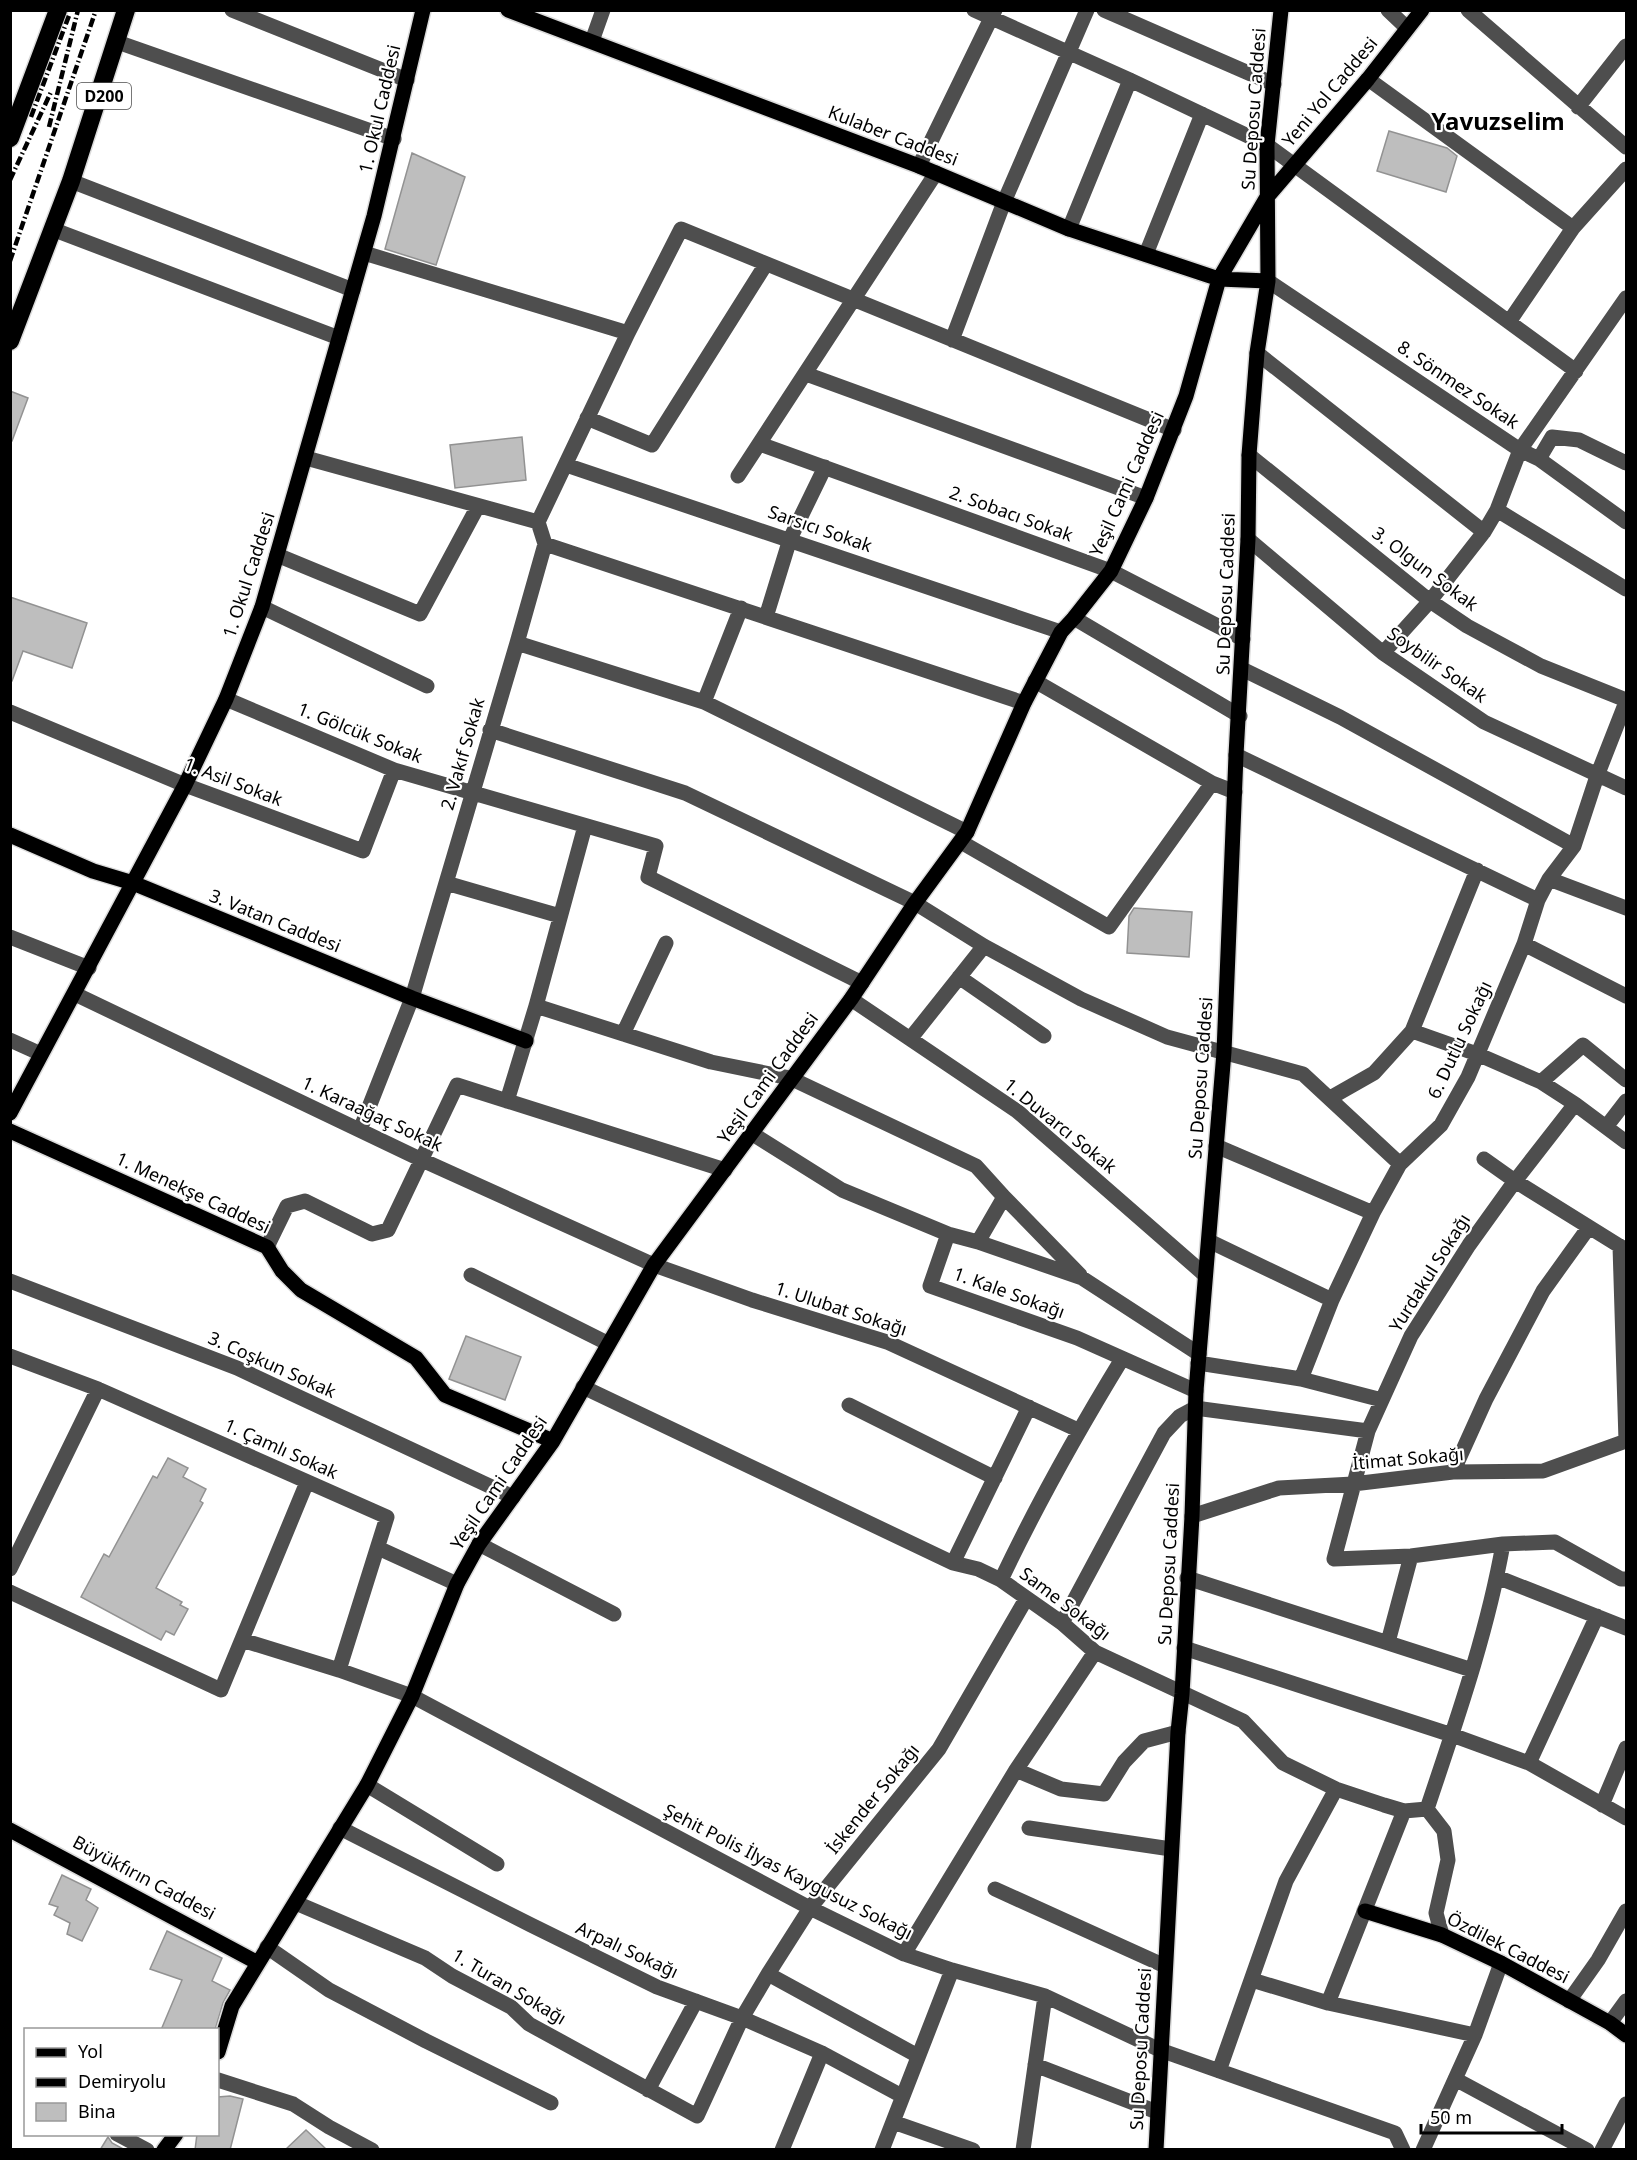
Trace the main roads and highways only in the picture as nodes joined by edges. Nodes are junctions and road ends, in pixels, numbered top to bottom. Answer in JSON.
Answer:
{"nodes":[{"id":1,"x":58,"y":10,"type":"edge"},
{"id":2,"x":126,"y":10,"type":"edge"},
{"id":3,"x":138,"y":10,"type":"edge"},
{"id":4,"x":423,"y":10,"type":"edge"},
{"id":5,"x":508,"y":10,"type":"edge"},
{"id":6,"x":1281,"y":10,"type":"edge"},
{"id":7,"x":1422,"y":10,"type":"edge"},
{"id":8,"x":10,"y":138,"type":"edge"},
{"id":9,"x":71,"y":181,"type":"junction"},
{"id":10,"x":1267,"y":197,"type":"junction"},
{"id":11,"x":1219,"y":279,"type":"junction"},
{"id":12,"x":1268,"y":281,"type":"junction"},
{"id":13,"x":10,"y":340,"type":"edge"},
{"id":14,"x":10,"y":836,"type":"edge"},
{"id":15,"x":133,"y":883,"type":"junction"},
{"id":16,"x":526,"y":1041,"type":"road end"},
{"id":17,"x":10,"y":1113,"type":"edge"},
{"id":18,"x":10,"y":1131,"type":"edge"},
{"id":19,"x":554,"y":1441,"type":"junction"},
{"id":20,"x":10,"y":1830,"type":"edge"},
{"id":21,"x":1365,"y":1911,"type":"road end"},
{"id":22,"x":258,"y":1963,"type":"junction"},
{"id":23,"x":1626,"y":2035,"type":"edge"},
{"id":24,"x":219,"y":2049,"type":"edge"},
{"id":25,"x":174,"y":2136,"type":"edge"},
{"id":26,"x":164,"y":2150,"type":"edge"},
{"id":27,"x":1156,"y":2150,"type":"edge"}],
"edges":[{"from":1,"to":8,"type":"highway"},
{"from":2,"to":9,"type":"highway","number":"D200"},
{"from":3,"to":9,"type":"highway","number":"D200"},
{"from":4,"to":15,"type":"main road","name":"1. Okul Caddesi"},
{"from":5,"to":11,"type":"main road","name":"Kulaber Caddesi"},
{"from":6,"to":10,"type":"main road","name":"Su Deposu Caddesi"},
{"from":7,"to":10,"type":"main road","name":"Yeni Yol Caddesi"},
{"from":9,"to":13,"type":"highway","number":"D200"},
{"from":10,"to":11,"type":"main road","name":"Yeşil Cami Caddesi"},
{"from":10,"to":12,"type":"main road","name":"Su Deposu Caddesi"},
{"from":11,"to":12,"type":"main road","name":"Kulaber Caddesi"},
{"from":11,"to":19,"type":"main road","name":"Yeşil Cami Caddesi"},
{"from":12,"to":27,"type":"main road","name":"Su Deposu Caddesi"},
{"from":14,"to":15,"type":"main road","name":"3. Vatan Caddesi"},
{"from":15,"to":16,"type":"main road","name":"3. Vatan Caddesi"},
{"from":15,"to":17,"type":"main road","name":"1. Okul Caddesi"},
{"from":18,"to":19,"type":"main road","name":"1. Menekşe Caddesi"},
{"from":19,"to":22,"type":"main road","name":"Yeşil Cami Caddesi"},
{"from":20,"to":22,"type":"main road","name":"Büyükfırın Caddesi"},
{"from":21,"to":23,"type":"main road","name":"Özdilek Caddesi"},
{"from":22,"to":24,"type":"main road","name":"Yeşil Cami Caddesi"},
{"from":25,"to":26,"type":"main road"}]}
